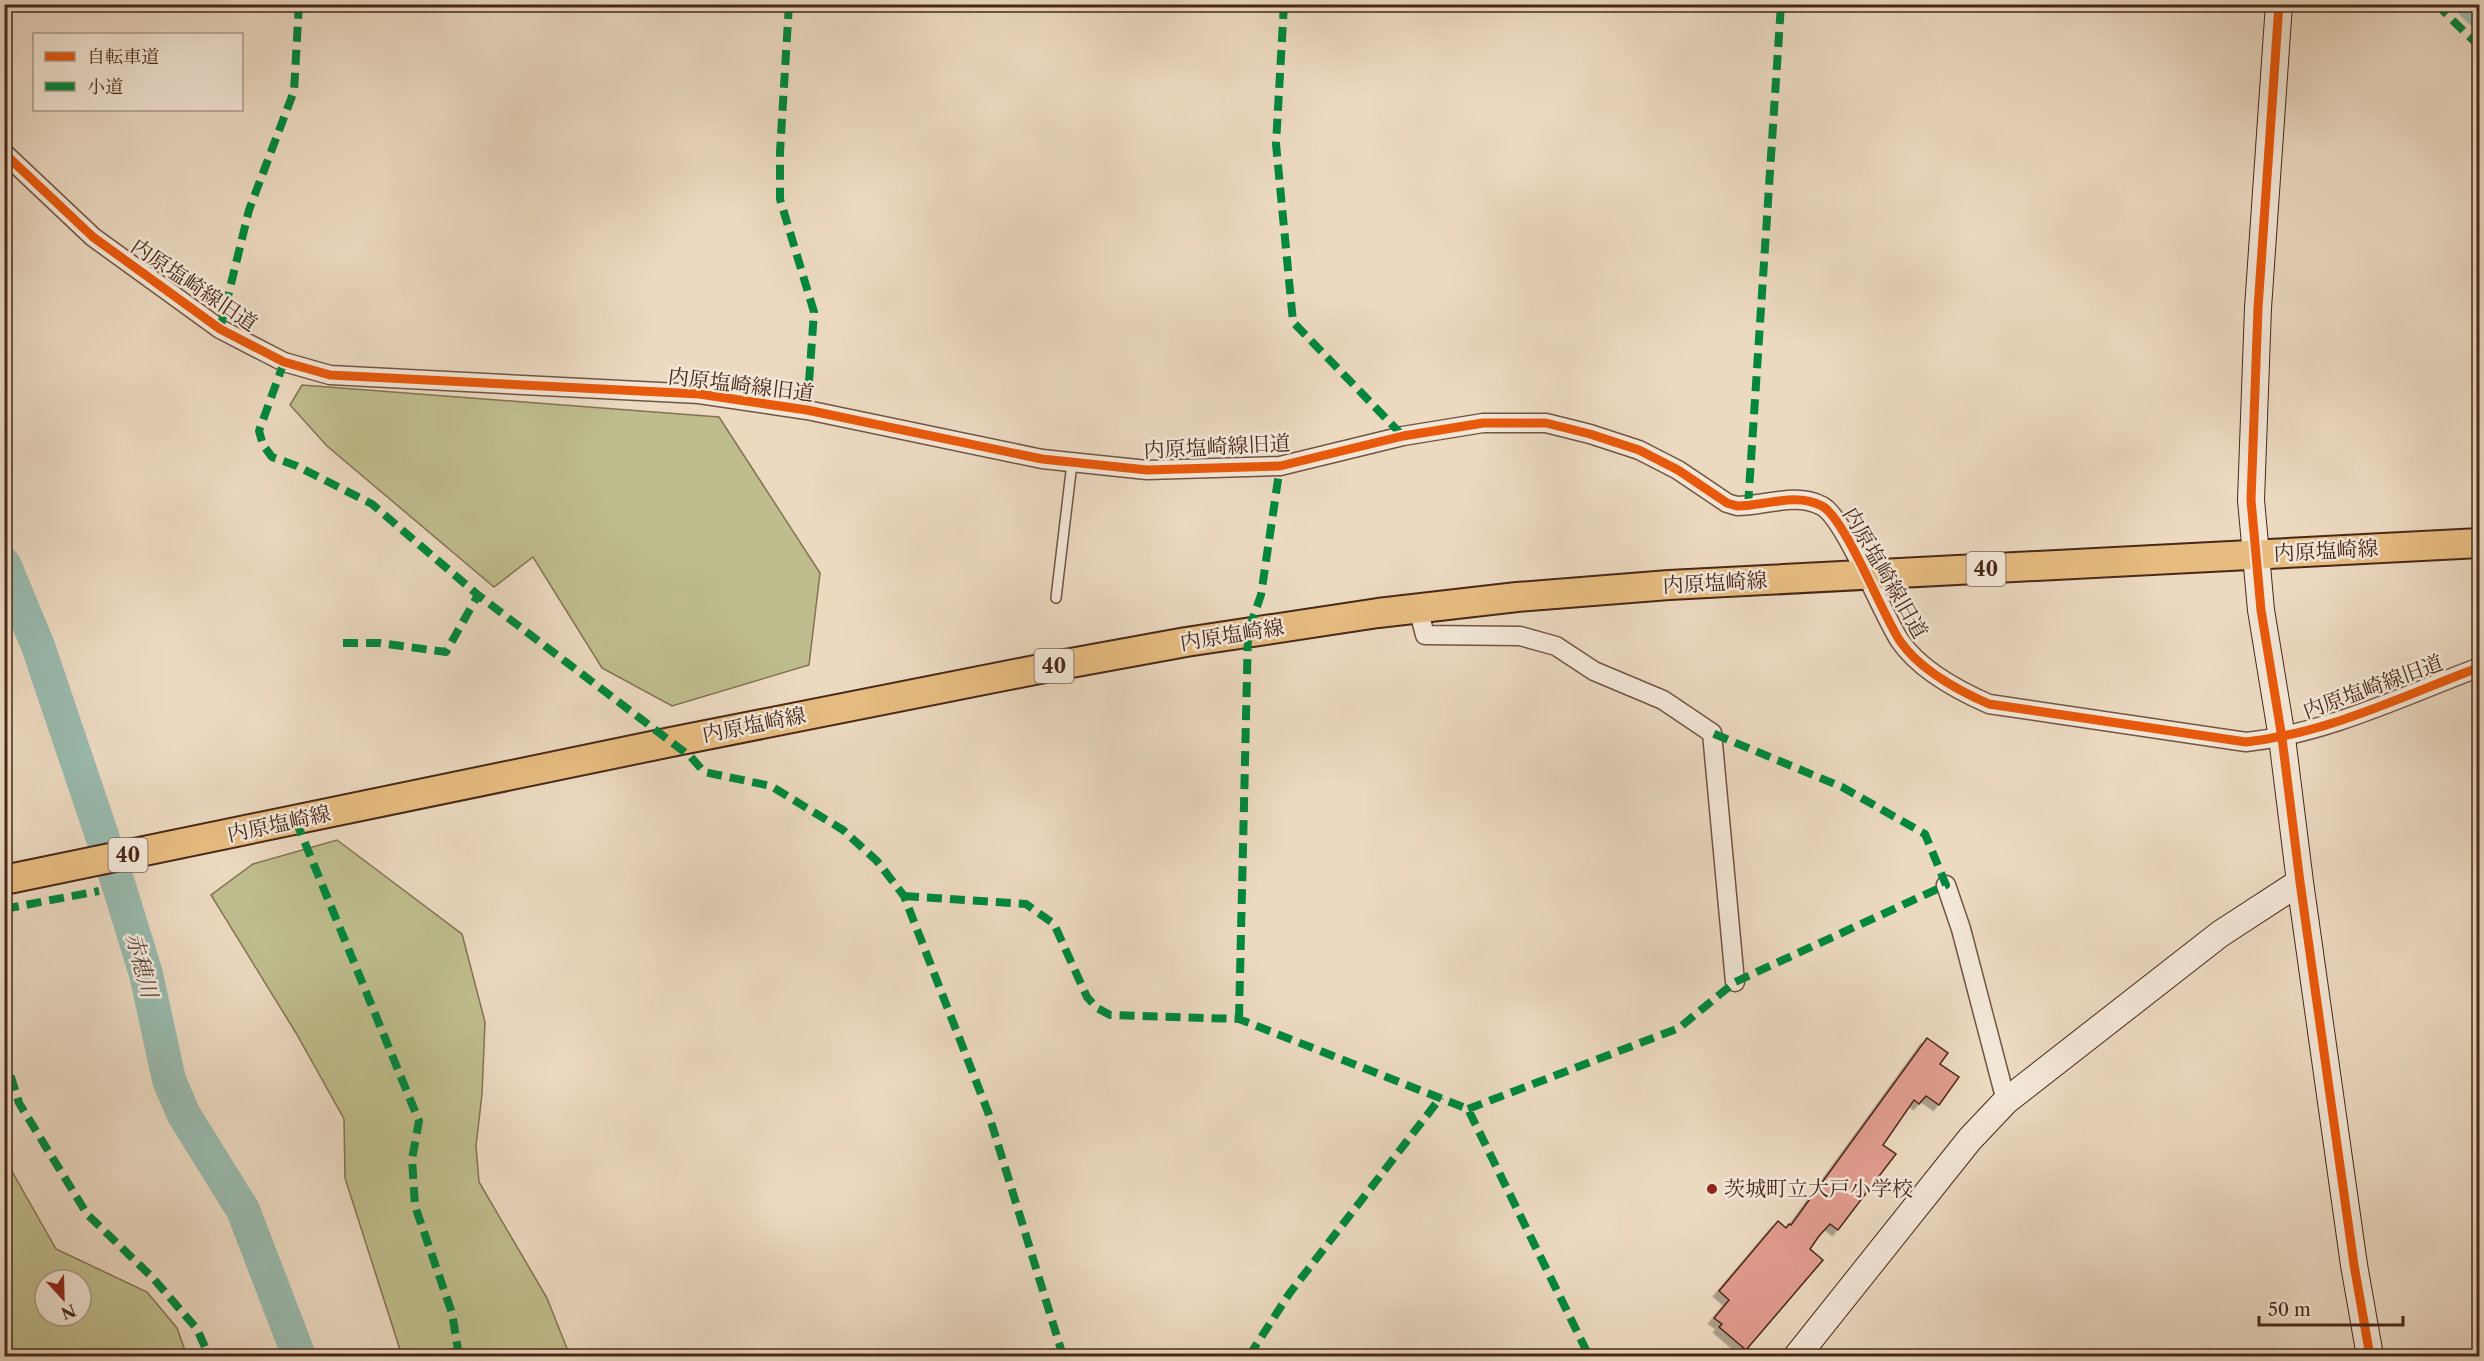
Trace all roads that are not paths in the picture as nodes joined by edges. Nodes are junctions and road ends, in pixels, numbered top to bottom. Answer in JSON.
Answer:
{"nodes":[{"id":1,"x":2279,"y":4,"type":"edge"},
{"id":2,"x":4,"y":153,"type":"edge"},
{"id":3,"x":1071,"y":463,"type":"junction"},
{"id":4,"x":2480,"y":543,"type":"edge"},
{"id":5,"x":2255,"y":554,"type":"junction"},
{"id":6,"x":1865,"y":575,"type":"junction"},
{"id":7,"x":1056,"y":598,"type":"dead end"},
{"id":8,"x":1418,"y":608,"type":"junction"},
{"id":9,"x":2480,"y":667,"type":"edge"},
{"id":10,"x":2282,"y":738,"type":"junction"},
{"id":11,"x":4,"y":880,"type":"edge"},
{"id":12,"x":2300,"y":882,"type":"junction"},
{"id":13,"x":1947,"y":885,"type":"dead end"},
{"id":14,"x":1735,"y":982,"type":"dead end"},
{"id":15,"x":2006,"y":1101,"type":"junction"},
{"id":16,"x":1797,"y":1356,"type":"edge"},
{"id":17,"x":2370,"y":1356,"type":"edge"}],
"edges":[{"from":1,"to":5,"type":"street"},
{"from":2,"to":3,"type":"street","name":"内原塩崎線旧道"},
{"from":3,"to":6,"type":"street","name":"内原塩崎線旧道"},
{"from":3,"to":7,"type":"lane"},
{"from":4,"to":5,"type":"main road","name":"内原塩崎線","number":"40"},
{"from":5,"to":6,"type":"main road","name":"内原塩崎線","number":"40"},
{"from":5,"to":10,"type":"street"},
{"from":6,"to":8,"type":"main road","name":"内原塩崎線","number":"40"},
{"from":6,"to":10,"type":"street","name":"内原塩崎線旧道"},
{"from":8,"to":11,"type":"main road","name":"内原塩崎線","number":"40"},
{"from":8,"to":14,"type":"street"},
{"from":9,"to":10,"type":"street","name":"内原塩崎線旧道"},
{"from":10,"to":12,"type":"street"},
{"from":12,"to":15,"type":"street"},
{"from":12,"to":17,"type":"street"},
{"from":13,"to":15,"type":"street"},
{"from":15,"to":16,"type":"street"}]}
